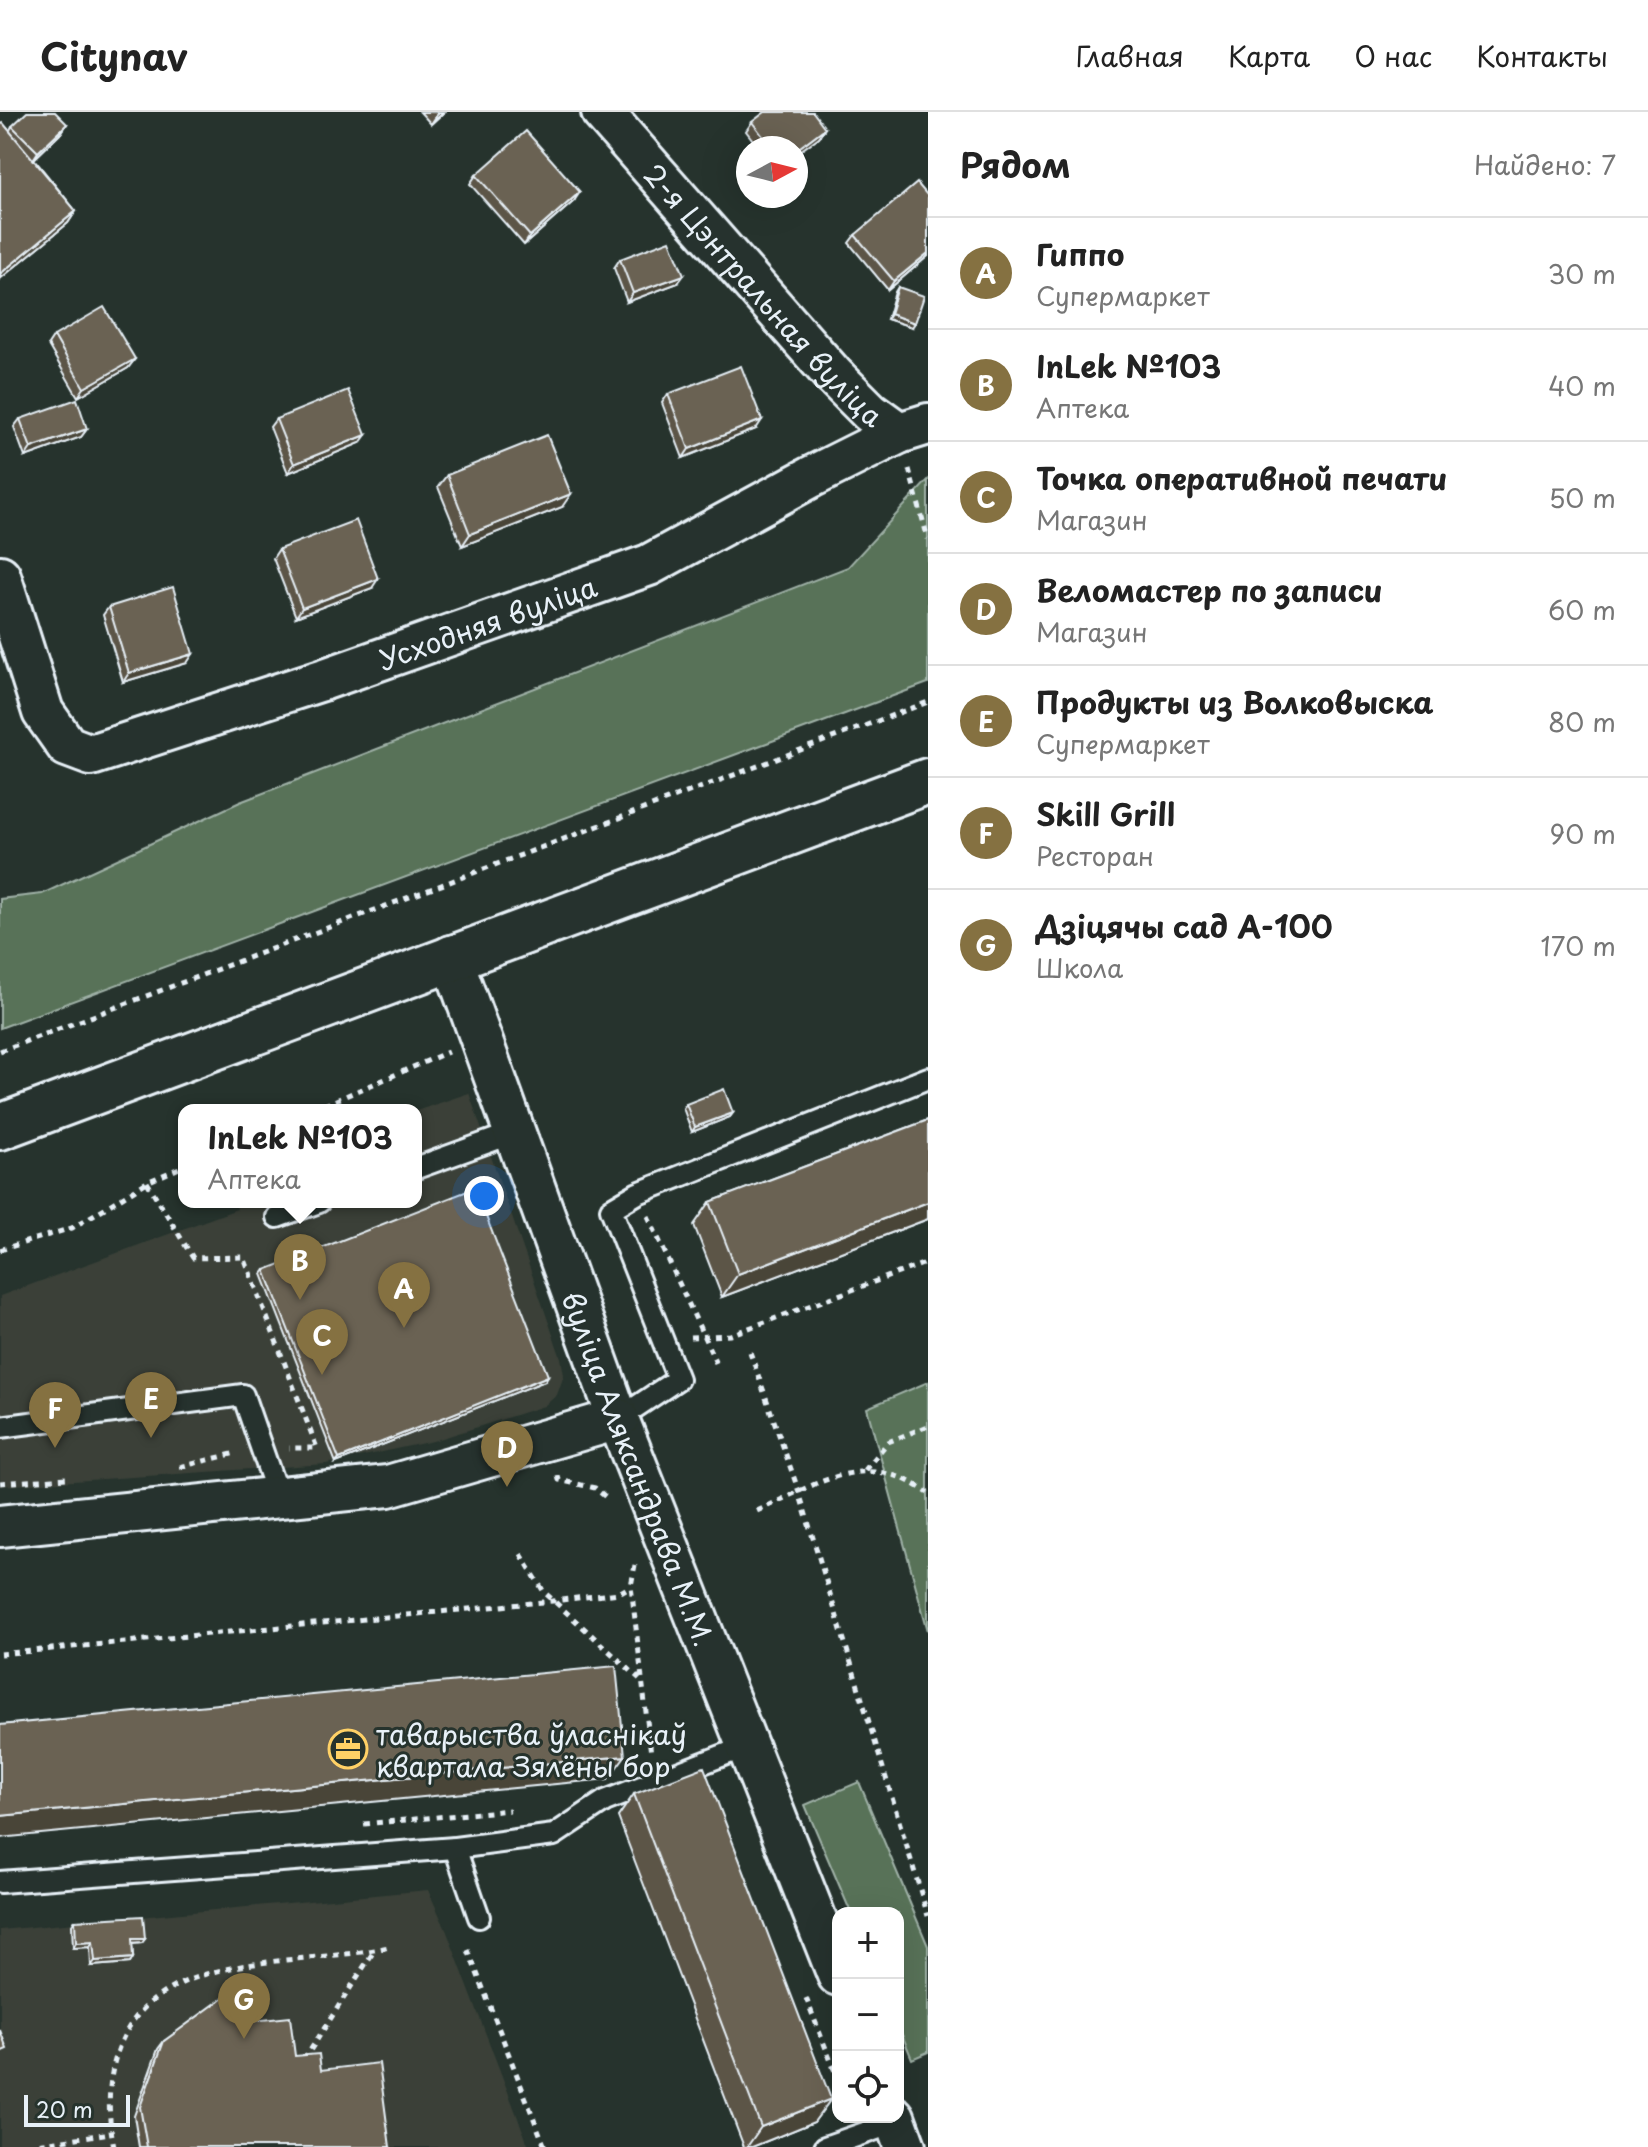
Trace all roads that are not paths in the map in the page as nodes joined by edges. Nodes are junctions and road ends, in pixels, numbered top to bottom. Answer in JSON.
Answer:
{"nodes":[{"id":1,"x":602,"y":112,"type":"edge"},
{"id":2,"x":914,"y":428,"type":"edge"},
{"id":3,"x":0,"y":576,"type":"edge"},
{"id":4,"x":928,"y":781,"type":"edge"},
{"id":5,"x":451,"y":956,"type":"junction"},
{"id":6,"x":928,"y":1078,"type":"edge"},
{"id":7,"x":0,"y":1127,"type":"edge"},
{"id":8,"x":513,"y":1133,"type":"junction"},
{"id":9,"x":422,"y":1166,"type":"edge"},
{"id":10,"x":302,"y":1208,"type":"edge"},
{"id":11,"x":277,"y":1217,"type":"dead end"},
{"id":12,"x":618,"y":1419,"type":"junction"},
{"id":13,"x":0,"y":1427,"type":"edge"},
{"id":14,"x":278,"y":1496,"type":"junction"},
{"id":15,"x":0,"y":1526,"type":"edge"},
{"id":16,"x":747,"y":1746,"type":"junction"},
{"id":17,"x":455,"y":1848,"type":"junction"},
{"id":18,"x":0,"y":1882,"type":"edge"},
{"id":19,"x":479,"y":1917,"type":"dead end"},
{"id":20,"x":832,"y":1960,"type":"edge"},
{"id":21,"x":899,"y":2129,"type":"edge"},
{"id":22,"x":825,"y":2147,"type":"edge"}],
"edges":[{"from":1,"to":2,"type":"street","name":"2-я Цэнтральная вуліца"},
{"from":2,"to":3,"type":"street","name":"Усходняя вуліца"},
{"from":4,"to":5,"type":"main road"},
{"from":5,"to":7,"type":"main road"},
{"from":5,"to":8,"type":"street","name":"вуліца Аляксандрава М.М."},
{"from":6,"to":12,"type":"lane"},
{"from":8,"to":9,"type":"lane"},
{"from":8,"to":12,"type":"street","name":"вуліца Аляксандрава М.М."},
{"from":10,"to":11,"type":"lane"},
{"from":12,"to":14,"type":"street"},
{"from":12,"to":16,"type":"street","name":"вуліца Аляксандрава М.М."},
{"from":13,"to":14,"type":"lane"},
{"from":14,"to":15,"type":"street"},
{"from":16,"to":17,"type":"lane"},
{"from":16,"to":20,"type":"street","name":"вуліца Аляксандрава М.М."},
{"from":17,"to":18,"type":"lane"},
{"from":17,"to":19,"type":"lane"},
{"from":21,"to":22,"type":"lane"}]}
